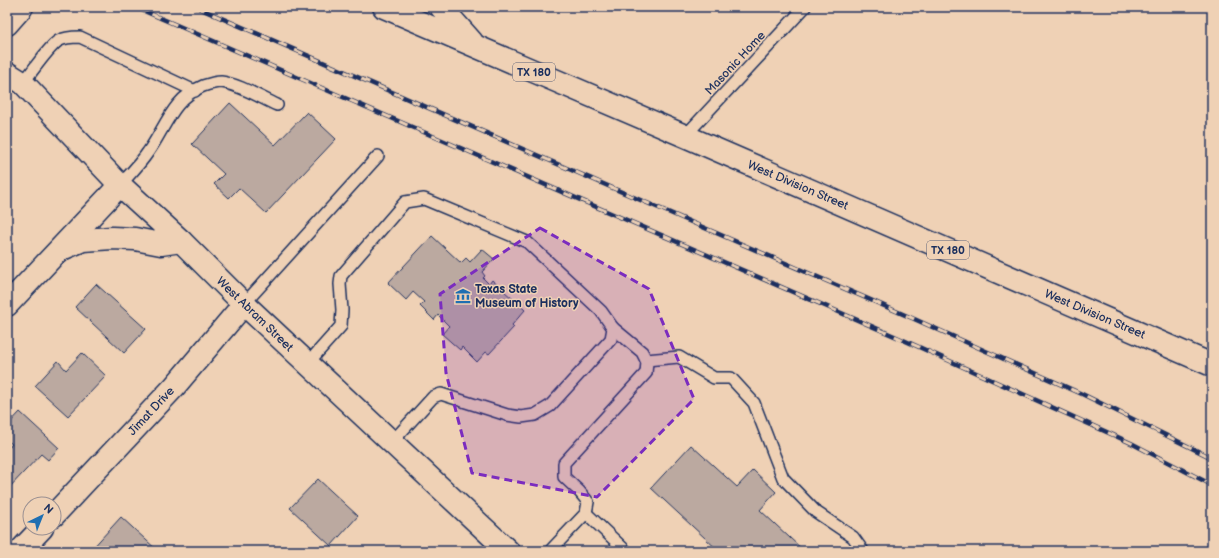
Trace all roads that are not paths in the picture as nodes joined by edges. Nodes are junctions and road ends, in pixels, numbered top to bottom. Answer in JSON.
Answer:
{"nodes":[{"id":1,"x":22,"y":7,"type":"edge"},
{"id":2,"x":384,"y":7,"type":"edge"},
{"id":3,"x":440,"y":7,"type":"edge"},
{"id":4,"x":805,"y":7,"type":"edge"},
{"id":5,"x":7,"y":24,"type":"edge"},
{"id":6,"x":477,"y":47,"type":"junction"},
{"id":7,"x":15,"y":78,"type":"edge"},
{"id":8,"x":195,"y":91,"type":"junction"},
{"id":9,"x":277,"y":105,"type":"dead end"},
{"id":10,"x":685,"y":136,"type":"junction"},
{"id":11,"x":378,"y":156,"type":"dead end"},
{"id":12,"x":120,"y":185,"type":"junction"},
{"id":13,"x":181,"y":241,"type":"junction"},
{"id":14,"x":59,"y":250,"type":"junction"},
{"id":15,"x":244,"y":304,"type":"junction"},
{"id":16,"x":7,"y":305,"type":"edge"},
{"id":17,"x":613,"y":328,"type":"junction"},
{"id":18,"x":646,"y":360,"type":"junction"},
{"id":19,"x":308,"y":363,"type":"junction"},
{"id":20,"x":1212,"y":365,"type":"edge"},
{"id":21,"x":392,"y":442,"type":"junction"},
{"id":22,"x":62,"y":506,"type":"edge"},
{"id":23,"x":586,"y":513,"type":"junction"},
{"id":24,"x":34,"y":536,"type":"edge"},
{"id":25,"x":20,"y":551,"type":"edge"},
{"id":26,"x":508,"y":551,"type":"edge"},
{"id":27,"x":550,"y":551,"type":"edge"},
{"id":28,"x":626,"y":551,"type":"edge"},
{"id":29,"x":863,"y":551,"type":"edge"}],
"edges":[{"from":1,"to":5,"type":"main road"},
{"from":2,"to":6,"type":"main road","name":"West Division Street","number":"TX 180"},
{"from":3,"to":6,"type":"main road"},
{"from":4,"to":10,"type":"lane","name":"Masonic Home"},
{"from":6,"to":10,"type":"main road","name":"West Division Street","number":"TX 180"},
{"from":7,"to":8,"type":"lane"},
{"from":7,"to":12,"type":"main road","name":"West Abram Street"},
{"from":8,"to":9,"type":"lane"},
{"from":8,"to":12,"type":"lane"},
{"from":10,"to":20,"type":"main road","name":"West Division Street","number":"TX 180"},
{"from":11,"to":15,"type":"lane"},
{"from":12,"to":13,"type":"main road","name":"West Abram Street"},
{"from":12,"to":14,"type":"main road"},
{"from":13,"to":14,"type":"main road"},
{"from":13,"to":15,"type":"main road","name":"West Abram Street"},
{"from":14,"to":16,"type":"main road"},
{"from":15,"to":19,"type":"main road","name":"West Abram Street"},
{"from":15,"to":22,"type":"main road","name":"Jimat Drive"},
{"from":17,"to":18,"type":"lane"},
{"from":17,"to":19,"type":"lane"},
{"from":17,"to":21,"type":"lane"},
{"from":18,"to":23,"type":"lane"},
{"from":18,"to":29,"type":"lane"},
{"from":19,"to":21,"type":"main road","name":"West Abram Street"},
{"from":21,"to":26,"type":"main road","name":"West Abram Street"},
{"from":23,"to":27,"type":"lane"},
{"from":23,"to":28,"type":"lane"},
{"from":24,"to":25,"type":"main road"}]}
